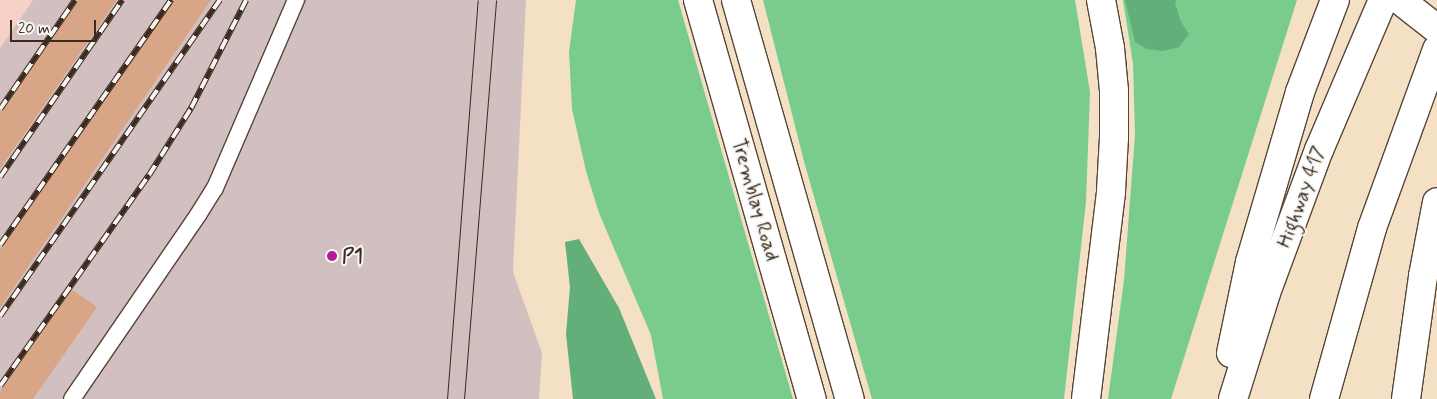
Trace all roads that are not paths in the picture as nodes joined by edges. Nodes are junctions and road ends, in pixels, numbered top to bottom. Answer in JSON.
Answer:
{"nodes":[{"id":1,"x":296,"y":0,"type":"edge"},
{"id":2,"x":698,"y":0,"type":"edge"},
{"id":3,"x":736,"y":0,"type":"edge"},
{"id":4,"x":1101,"y":0,"type":"edge"},
{"id":5,"x":1335,"y":0,"type":"edge"},
{"id":6,"x":1383,"y":0,"type":"edge"},
{"id":7,"x":1437,"y":50,"type":"edge"},
{"id":8,"x":1437,"y":202,"type":"edge"},
{"id":9,"x":72,"y":399,"type":"edge"},
{"id":10,"x":812,"y":399,"type":"edge"},
{"id":11,"x":850,"y":399,"type":"edge"},
{"id":12,"x":1086,"y":399,"type":"edge"},
{"id":13,"x":1222,"y":399,"type":"edge"},
{"id":14,"x":1233,"y":399,"type":"edge"},
{"id":15,"x":1324,"y":399,"type":"edge"},
{"id":16,"x":1406,"y":399,"type":"edge"}],
"edges":[{"from":1,"to":9,"type":"lane"},
{"from":2,"to":10,"type":"main road","name":"Tremblay Road"},
{"from":3,"to":11,"type":"main road","name":"Tremblay Road"},
{"from":4,"to":12,"type":"main road"},
{"from":5,"to":13,"type":"main road"},
{"from":6,"to":14,"type":"main road","name":"Highway 417"},
{"from":7,"to":15,"type":"main road"},
{"from":8,"to":16,"type":"main road"}]}
